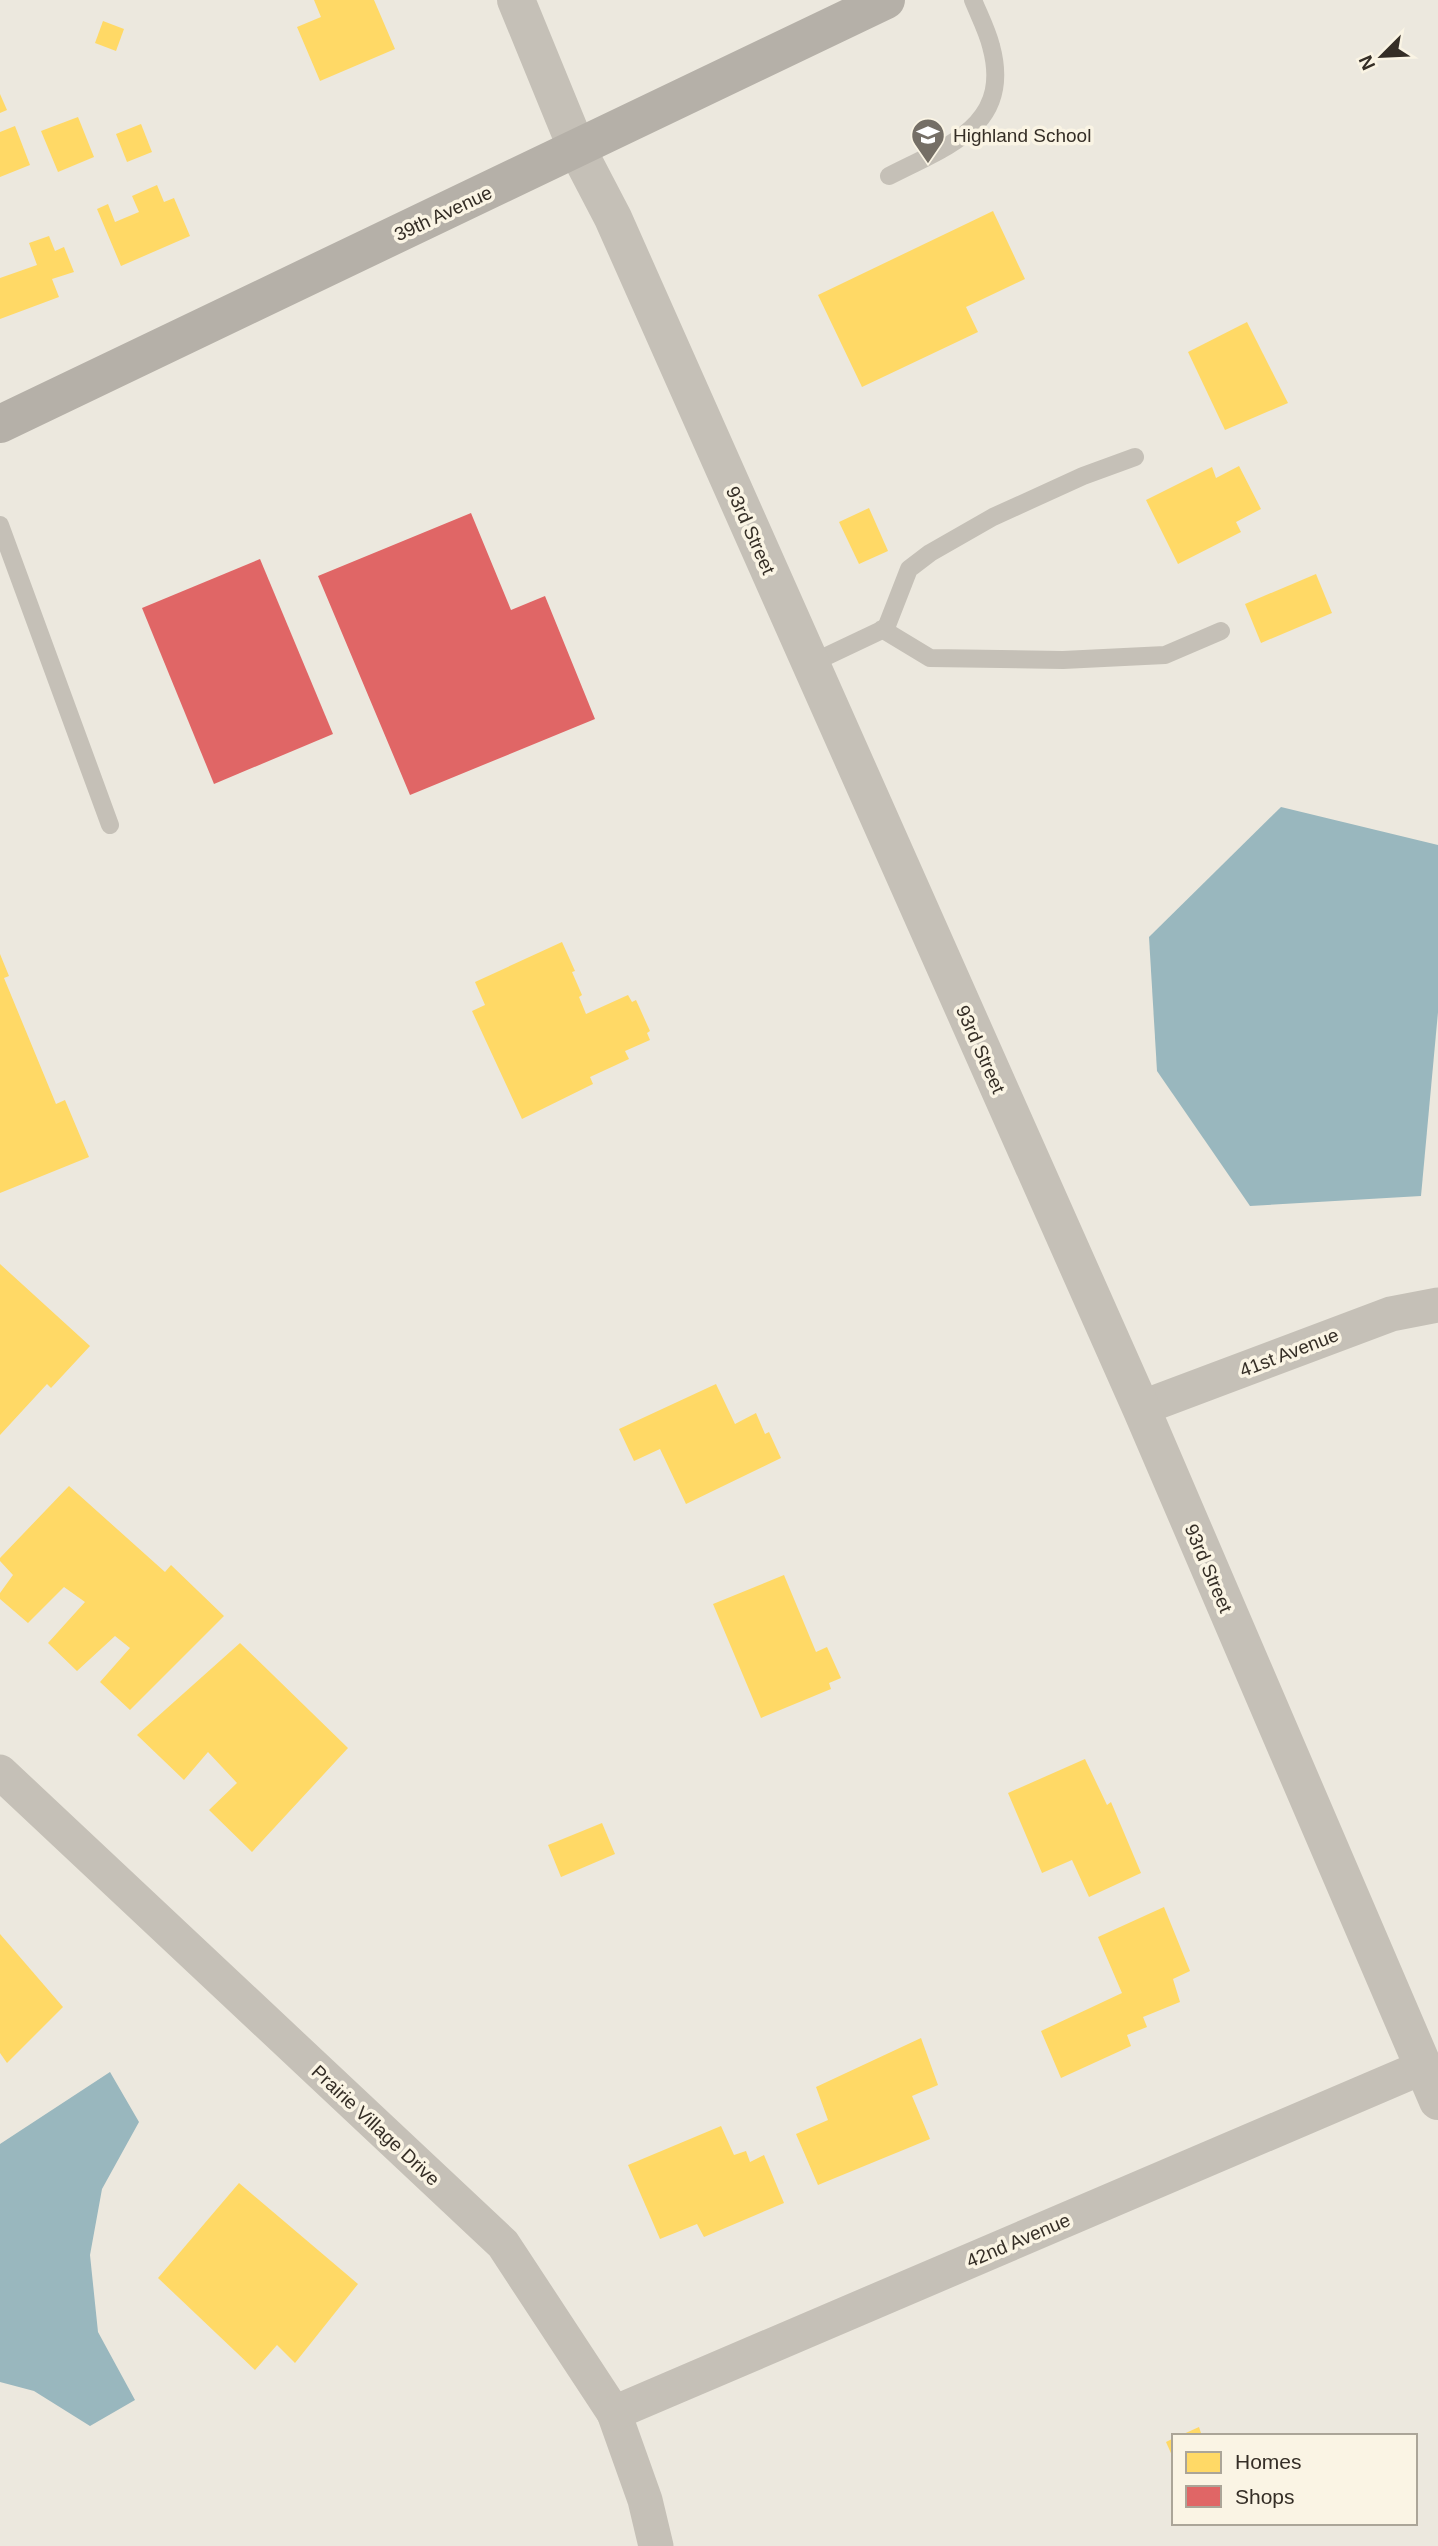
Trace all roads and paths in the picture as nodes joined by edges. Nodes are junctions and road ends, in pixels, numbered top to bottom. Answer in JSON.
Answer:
{"nodes":[{"id":1,"x":516,"y":0,"type":"edge"},
{"id":2,"x":886,"y":0,"type":"edge"},
{"id":3,"x":973,"y":0,"type":"edge"},
{"id":4,"x":577,"y":149,"type":"junction"},
{"id":5,"x":890,"y":176,"type":"dead end"},
{"id":6,"x":0,"y":424,"type":"edge"},
{"id":7,"x":1135,"y":457,"type":"dead end"},
{"id":8,"x":0,"y":525,"type":"edge"},
{"id":9,"x":882,"y":629,"type":"junction"},
{"id":10,"x":1221,"y":631,"type":"dead end"},
{"id":11,"x":810,"y":664,"type":"junction"},
{"id":12,"x":110,"y":825,"type":"dead end"},
{"id":13,"x":1438,"y":1305,"type":"edge"},
{"id":14,"x":1141,"y":1408,"type":"junction"},
{"id":15,"x":0,"y":1772,"type":"edge"},
{"id":16,"x":1423,"y":2067,"type":"junction"},
{"id":17,"x":1438,"y":2101,"type":"edge"},
{"id":18,"x":614,"y":2413,"type":"junction"},
{"id":19,"x":656,"y":2546,"type":"edge"}],
"edges":[{"from":1,"to":4,"type":"street","name":"93rd Street"},
{"from":2,"to":4,"type":"main road","name":"39th Avenue"},
{"from":3,"to":5,"type":"lane"},
{"from":4,"to":6,"type":"main road","name":"39th Avenue"},
{"from":4,"to":11,"type":"street","name":"93rd Street"},
{"from":7,"to":9,"type":"lane"},
{"from":8,"to":12,"type":"lane"},
{"from":9,"to":10,"type":"lane"},
{"from":9,"to":11,"type":"lane"},
{"from":11,"to":14,"type":"street","name":"93rd Street"},
{"from":13,"to":14,"type":"street","name":"41st Avenue"},
{"from":14,"to":16,"type":"street","name":"93rd Street"},
{"from":15,"to":18,"type":"street","name":"Prairie Village Drive"},
{"from":16,"to":17,"type":"street","name":"93rd Street"},
{"from":16,"to":18,"type":"street","name":"42nd Avenue"},
{"from":18,"to":19,"type":"street","name":"Prairie Village Drive"}]}
